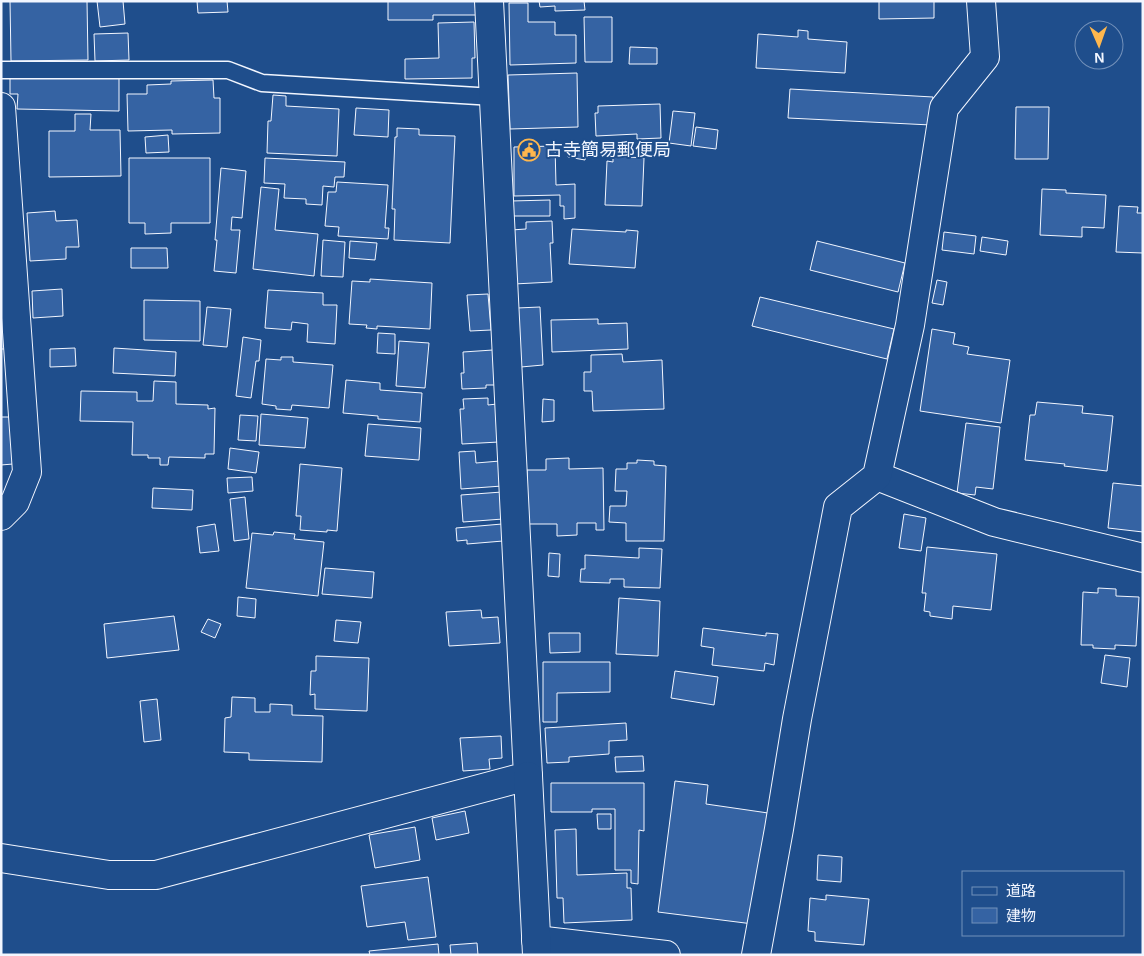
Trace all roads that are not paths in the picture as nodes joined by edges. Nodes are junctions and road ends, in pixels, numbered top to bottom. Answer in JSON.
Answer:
{"nodes":[{"id":1,"x":490,"y":1,"type":"edge"},
{"id":2,"x":981,"y":1,"type":"edge"},
{"id":3,"x":1,"y":70,"type":"edge"},
{"id":4,"x":494,"y":98,"type":"junction"},
{"id":5,"x":1,"y":107,"type":"edge"},
{"id":6,"x":877,"y":476,"type":"junction"},
{"id":7,"x":1,"y":516,"type":"edge"},
{"id":8,"x":1143,"y":558,"type":"edge"},
{"id":9,"x":528,"y":776,"type":"junction"},
{"id":10,"x":1,"y":858,"type":"edge"},
{"id":11,"x":537,"y":947,"type":"edge"},
{"id":12,"x":666,"y":955,"type":"edge"},
{"id":13,"x":756,"y":955,"type":"edge"}],
"edges":[{"from":1,"to":4,"type":"street"},
{"from":2,"to":6,"type":"street"},
{"from":3,"to":4,"type":"lane"},
{"from":4,"to":9,"type":"street"},
{"from":5,"to":7,"type":"street"},
{"from":6,"to":8,"type":"street"},
{"from":6,"to":13,"type":"street"},
{"from":9,"to":10,"type":"street"},
{"from":9,"to":11,"type":"street"},
{"from":11,"to":12,"type":"street"}]}
